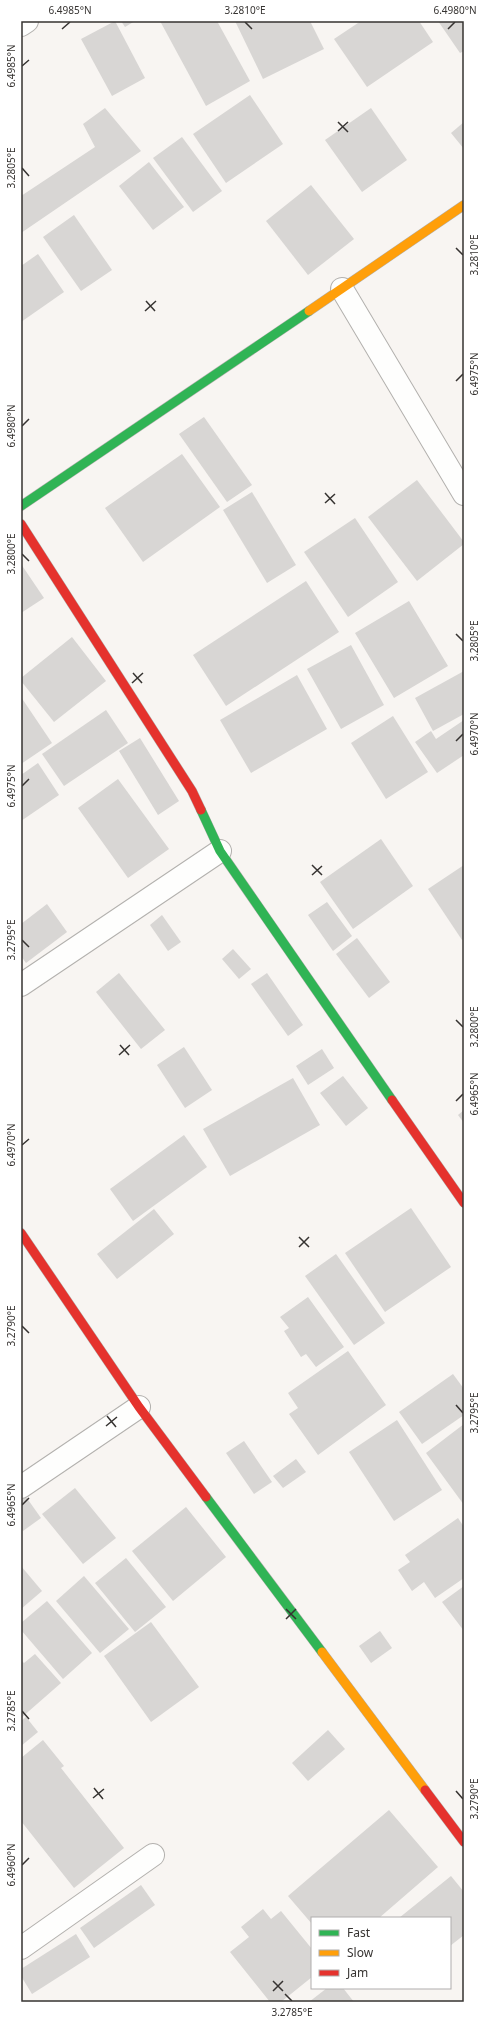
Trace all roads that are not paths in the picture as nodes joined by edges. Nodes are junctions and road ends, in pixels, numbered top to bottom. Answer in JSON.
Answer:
{"nodes":[{"id":1,"x":28,"y":21,"type":"edge"},
{"id":2,"x":21,"y":25,"type":"edge"},
{"id":3,"x":464,"y":205,"type":"edge"},
{"id":4,"x":342,"y":289,"type":"junction"},
{"id":5,"x":464,"y":494,"type":"edge"},
{"id":6,"x":21,"y":506,"type":"edge"},
{"id":7,"x":21,"y":524,"type":"edge"},
{"id":8,"x":220,"y":851,"type":"junction"},
{"id":9,"x":21,"y":986,"type":"edge"},
{"id":10,"x":464,"y":1203,"type":"edge"},
{"id":11,"x":21,"y":1233,"type":"edge"},
{"id":12,"x":139,"y":1406,"type":"junction"},
{"id":13,"x":21,"y":1487,"type":"edge"},
{"id":14,"x":464,"y":1842,"type":"edge"},
{"id":15,"x":153,"y":1855,"type":"dead end"},
{"id":16,"x":21,"y":1948,"type":"edge"}],
"edges":[{"from":1,"to":2,"type":"street"},
{"from":3,"to":4,"type":"street"},
{"from":4,"to":5,"type":"street"},
{"from":4,"to":6,"type":"street"},
{"from":7,"to":8,"type":"street"},
{"from":8,"to":9,"type":"street"},
{"from":8,"to":10,"type":"street"},
{"from":11,"to":12,"type":"street"},
{"from":12,"to":13,"type":"street"},
{"from":12,"to":14,"type":"street"},
{"from":15,"to":16,"type":"street"}]}
